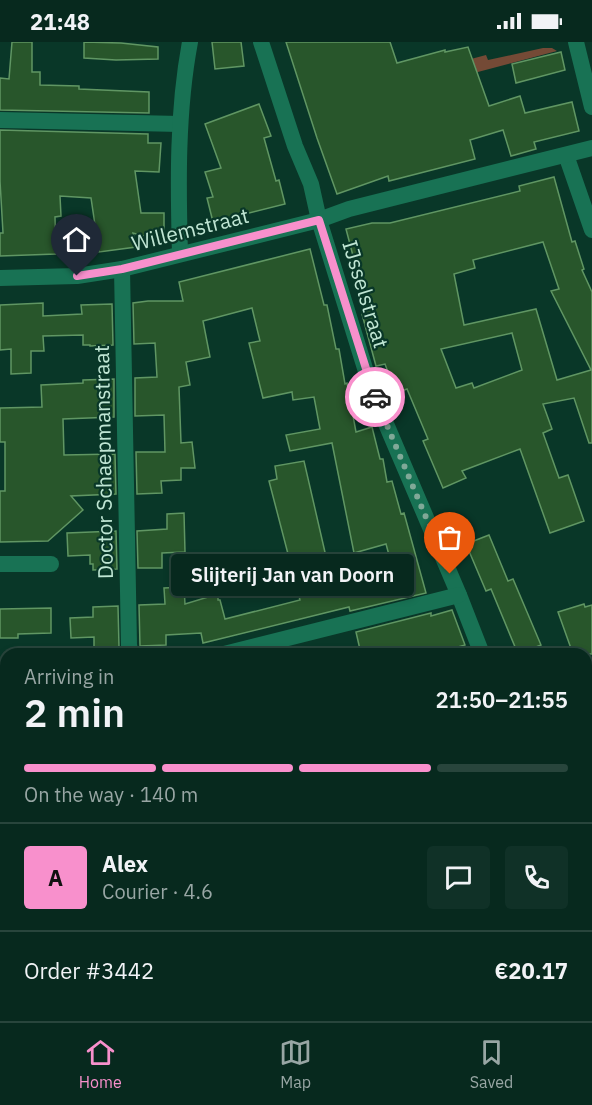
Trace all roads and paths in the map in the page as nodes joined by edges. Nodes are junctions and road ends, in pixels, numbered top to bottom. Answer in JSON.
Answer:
{"nodes":[{"id":1,"x":190,"y":42,"type":"edge"},
{"id":2,"x":261,"y":42,"type":"edge"},
{"id":3,"x":576,"y":42,"type":"edge"},
{"id":4,"x":592,"y":107,"type":"edge"},
{"id":5,"x":0,"y":120,"type":"edge"},
{"id":6,"x":180,"y":124,"type":"junction"},
{"id":7,"x":592,"y":148,"type":"edge"},
{"id":8,"x":566,"y":155,"type":"junction"},
{"id":9,"x":319,"y":220,"type":"junction"},
{"id":10,"x":592,"y":230,"type":"edge"},
{"id":11,"x":180,"y":254,"type":"junction"},
{"id":12,"x":122,"y":269,"type":"junction"},
{"id":13,"x":0,"y":278,"type":"edge"},
{"id":14,"x":0,"y":564,"type":"edge"},
{"id":15,"x":51,"y":564,"type":"dead end"},
{"id":16,"x":459,"y":595,"type":"junction"},
{"id":17,"x":130,"y":648,"type":"edge"},
{"id":18,"x":272,"y":648,"type":"edge"},
{"id":19,"x":480,"y":648,"type":"edge"}],
"edges":[{"from":1,"to":6,"type":"street"},
{"from":2,"to":9,"type":"street","name":"IJsselstraat"},
{"from":3,"to":4,"type":"street"},
{"from":5,"to":6,"type":"street"},
{"from":6,"to":11,"type":"street"},
{"from":7,"to":8,"type":"street","name":"Willemstraat"},
{"from":8,"to":9,"type":"street","name":"Willemstraat"},
{"from":8,"to":10,"type":"street"},
{"from":9,"to":11,"type":"street","name":"Willemstraat"},
{"from":9,"to":16,"type":"street","name":"IJsselstraat"},
{"from":11,"to":12,"type":"street","name":"Willemstraat"},
{"from":12,"to":13,"type":"street","name":"Willemstraat"},
{"from":12,"to":17,"type":"street","name":"Doctor Schaepmanstraat"},
{"from":14,"to":15,"type":"street"},
{"from":16,"to":18,"type":"street"},
{"from":16,"to":19,"type":"street","name":"IJsselstraat"}]}
